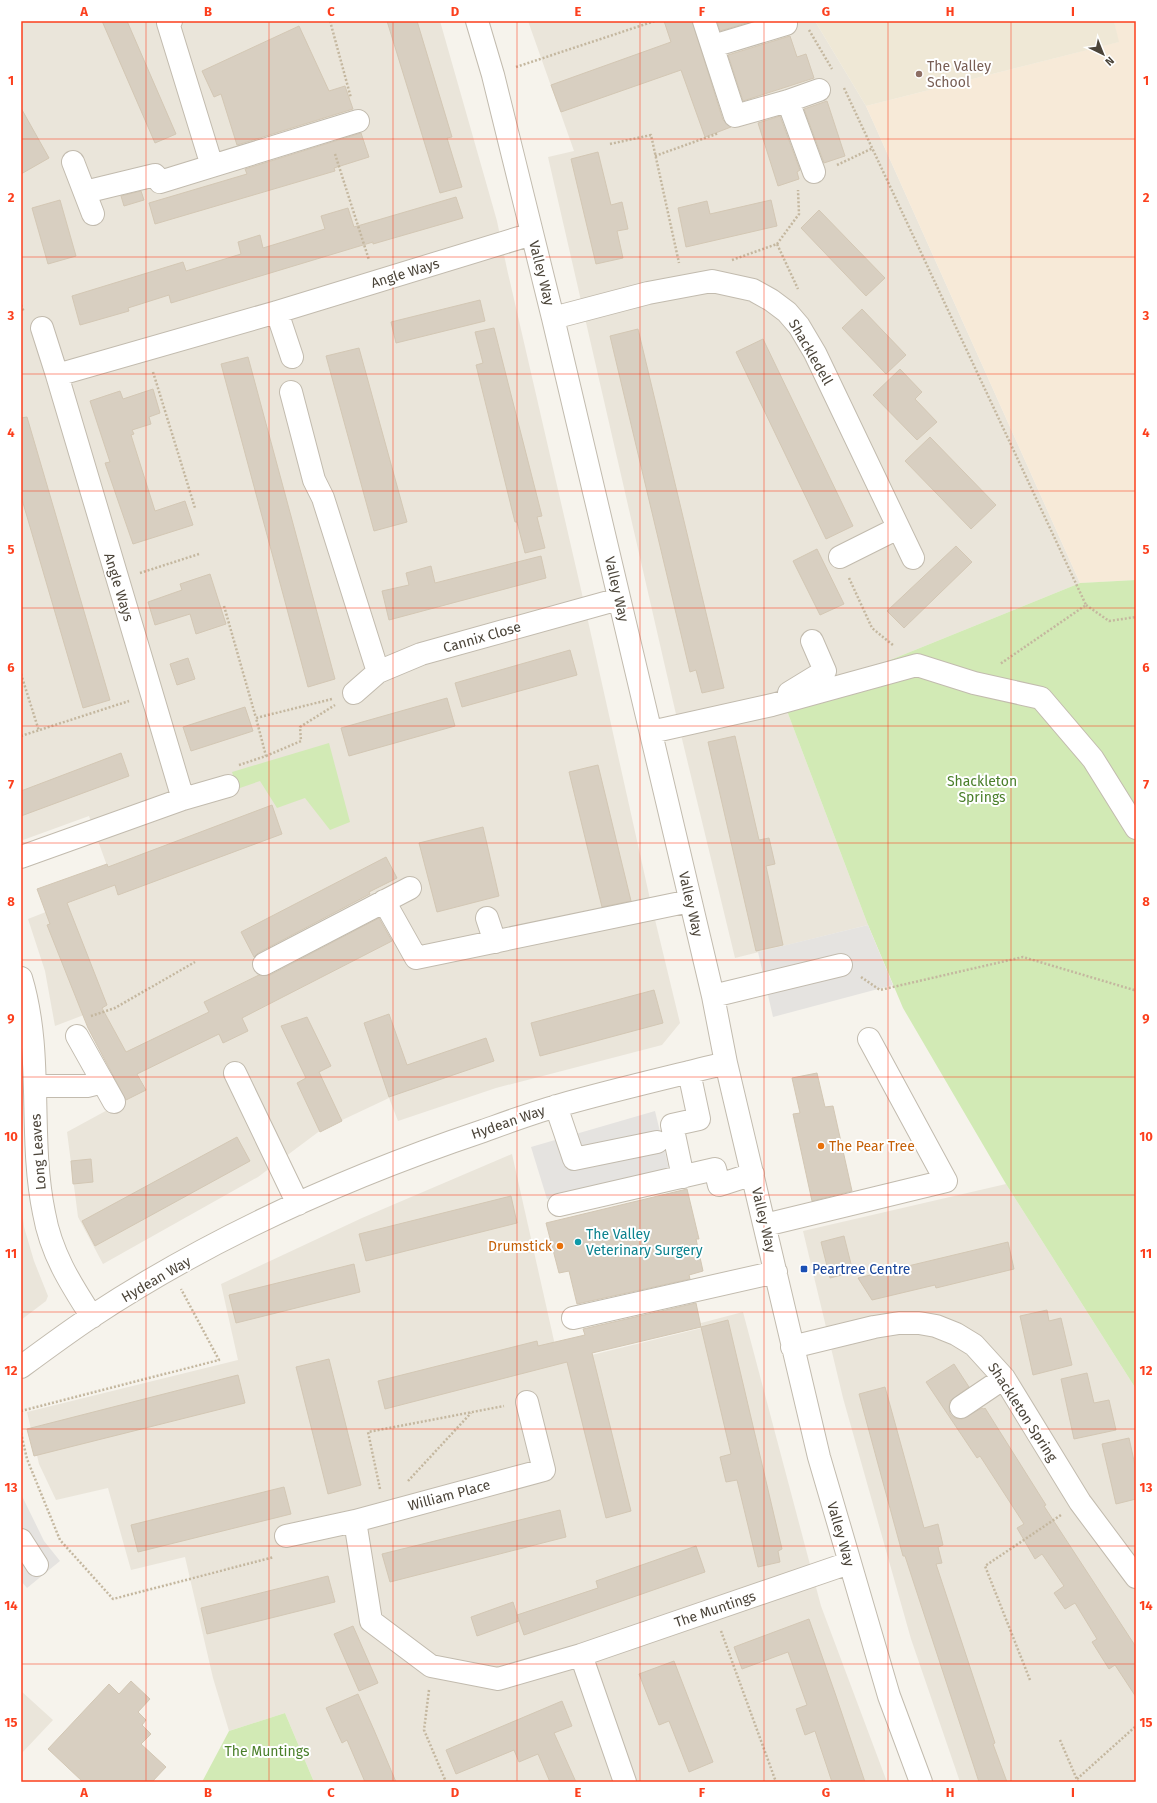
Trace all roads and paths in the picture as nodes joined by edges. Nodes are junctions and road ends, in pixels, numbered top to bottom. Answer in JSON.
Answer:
{"nodes":[{"id":1,"x":330,"y":21,"type":"edge"},
{"id":2,"x":477,"y":21,"type":"edge"},
{"id":3,"x":655,"y":21,"type":"edge"},
{"id":4,"x":704,"y":21,"type":"edge"},
{"id":5,"x":169,"y":22,"type":"edge"},
{"id":6,"x":786,"y":24,"type":"dead end"},
{"id":7,"x":807,"y":27,"type":"dead end"},
{"id":8,"x":713,"y":46,"type":"junction"},
{"id":9,"x":834,"y":72,"type":"dead end"},
{"id":10,"x":493,"y":75,"type":"junction"},
{"id":11,"x":842,"y":85,"type":"dead end"},
{"id":12,"x":820,"y":90,"type":"dead end"},
{"id":13,"x":788,"y":101,"type":"junction"},
{"id":14,"x":735,"y":116,"type":"junction"},
{"id":15,"x":358,"y":121,"type":"joint"},
{"id":16,"x":327,"y":130,"type":"junction"},
{"id":17,"x":610,"y":144,"type":"dead end"},
{"id":18,"x":873,"y":148,"type":"junction"},
{"id":19,"x":655,"y":156,"type":"junction"},
{"id":20,"x":73,"y":162,"type":"dead end"},
{"id":21,"x":212,"y":166,"type":"junction"},
{"id":22,"x":814,"y":172,"type":"junction"},
{"id":23,"x":85,"y":192,"type":"junction"},
{"id":24,"x":93,"y":214,"type":"dead end"},
{"id":25,"x":532,"y":234,"type":"junction"},
{"id":26,"x":777,"y":244,"type":"dead end"},
{"id":27,"x":376,"y":282,"type":"junction"},
{"id":28,"x":684,"y":285,"type":"junction"},
{"id":29,"x":277,"y":312,"type":"junction"},
{"id":30,"x":553,"y":318,"type":"junction"},
{"id":31,"x":42,"y":328,"type":"dead end"},
{"id":32,"x":146,"y":349,"type":"junction"},
{"id":33,"x":292,"y":356,"type":"dead end"},
{"id":34,"x":57,"y":375,"type":"junction"},
{"id":35,"x":291,"y":392,"type":"dead end"},
{"id":36,"x":195,"y":508,"type":"dead end"},
{"id":37,"x":898,"y":528,"type":"junction"},
{"id":38,"x":199,"y":554,"type":"dead end"},
{"id":39,"x":840,"y":557,"type":"joint"},
{"id":40,"x":913,"y":558,"type":"dead end"},
{"id":41,"x":117,"y":581,"type":"junction"},
{"id":42,"x":619,"y":599,"type":"junction"},
{"id":43,"x":1086,"y":605,"type":"junction"},
{"id":44,"x":224,"y":606,"type":"dead end"},
{"id":45,"x":1136,"y":617,"type":"edge"},
{"id":46,"x":812,"y":640,"type":"dead end"},
{"id":47,"x":917,"y":665,"type":"junction"},
{"id":48,"x":378,"y":672,"type":"junction"},
{"id":49,"x":21,"y":674,"type":"edge"},
{"id":50,"x":974,"y":683,"type":"junction"},
{"id":51,"x":151,"y":693,"type":"junction"},
{"id":52,"x":354,"y":693,"type":"junction"},
{"id":53,"x":772,"y":705,"type":"junction"},
{"id":54,"x":256,"y":718,"type":"junction"},
{"id":55,"x":39,"y":731,"type":"junction"},
{"id":56,"x":651,"y":732,"type":"junction"},
{"id":57,"x":21,"y":736,"type":"edge"},
{"id":58,"x":266,"y":756,"type":"junction"},
{"id":59,"x":237,"y":765,"type":"dead end"},
{"id":60,"x":228,"y":786,"type":"dead end"},
{"id":61,"x":183,"y":800,"type":"junction"},
{"id":62,"x":1136,"y":828,"type":"edge"},
{"id":63,"x":21,"y":857,"type":"edge"},
{"id":64,"x":410,"y":888,"type":"dead end"},
{"id":65,"x":690,"y":901,"type":"junction"},
{"id":66,"x":384,"y":902,"type":"junction"},
{"id":67,"x":487,"y":918,"type":"dead end"},
{"id":68,"x":495,"y":942,"type":"junction"},
{"id":69,"x":195,"y":962,"type":"dead end"},
{"id":70,"x":264,"y":964,"type":"dead end"},
{"id":71,"x":841,"y":965,"type":"joint"},
{"id":72,"x":21,"y":978,"type":"edge"},
{"id":73,"x":1136,"y":989,"type":"edge"},
{"id":74,"x":713,"y":996,"type":"junction"},
{"id":75,"x":81,"y":1027,"type":"joint"},
{"id":76,"x":869,"y":1039,"type":"dead end"},
{"id":77,"x":726,"y":1063,"type":"junction"},
{"id":78,"x":689,"y":1072,"type":"junction"},
{"id":79,"x":235,"y":1073,"type":"dead end"},
{"id":80,"x":103,"y":1082,"type":"junction"},
{"id":81,"x":35,"y":1086,"type":"junction"},
{"id":82,"x":114,"y":1102,"type":"dead end"},
{"id":83,"x":556,"y":1106,"type":"junction"},
{"id":84,"x":656,"y":1142,"type":"dead end"},
{"id":85,"x":753,"y":1174,"type":"junction"},
{"id":86,"x":683,"y":1177,"type":"junction"},
{"id":87,"x":298,"y":1204,"type":"junction"},
{"id":88,"x":559,"y":1206,"type":"dead end"},
{"id":89,"x":765,"y":1225,"type":"junction"},
{"id":90,"x":170,"y":1270,"type":"junction"},
{"id":91,"x":776,"y":1272,"type":"junction"},
{"id":92,"x":92,"y":1317,"type":"junction"},
{"id":93,"x":574,"y":1318,"type":"dead end"},
{"id":94,"x":792,"y":1347,"type":"junction"},
{"id":95,"x":21,"y":1366,"type":"edge"},
{"id":96,"x":1004,"y":1378,"type":"junction"},
{"id":97,"x":527,"y":1402,"type":"joint"},
{"id":98,"x":961,"y":1407,"type":"dead end"},
{"id":99,"x":21,"y":1411,"type":"edge"},
{"id":100,"x":471,"y":1413,"type":"junction"},
{"id":101,"x":21,"y":1433,"type":"edge"},
{"id":102,"x":405,"y":1484,"type":"dead end"},
{"id":103,"x":387,"y":1490,"type":"dead end"},
{"id":104,"x":1080,"y":1502,"type":"junction"},
{"id":105,"x":354,"y":1521,"type":"junction"},
{"id":106,"x":286,"y":1536,"type":"joint"},
{"id":107,"x":21,"y":1540,"type":"edge"},
{"id":108,"x":849,"y":1563,"type":"junction"},
{"id":109,"x":37,"y":1565,"type":"dead end"},
{"id":110,"x":1136,"y":1577,"type":"edge"},
{"id":111,"x":713,"y":1610,"type":"junction"},
{"id":112,"x":581,"y":1655,"type":"junction"},
{"id":113,"x":431,"y":1666,"type":"junction"},
{"id":114,"x":1030,"y":1680,"type":"dead end"},
{"id":115,"x":1136,"y":1726,"type":"edge"},
{"id":116,"x":1060,"y":1740,"type":"dead end"},
{"id":117,"x":1077,"y":1781,"type":"edge"},
{"id":118,"x":446,"y":1782,"type":"edge"},
{"id":119,"x":625,"y":1782,"type":"edge"},
{"id":120,"x":776,"y":1782,"type":"edge"},
{"id":121,"x":921,"y":1782,"type":"edge"}],
"edges":[{"from":1,"to":15,"type":"path"},
{"from":2,"to":10,"type":"street","name":"Valley Way"},
{"from":3,"to":10,"type":"path"},
{"from":4,"to":8,"type":"street"},
{"from":5,"to":21,"type":"street"},
{"from":6,"to":8,"type":"street"},
{"from":7,"to":9,"type":"path"},
{"from":8,"to":14,"type":"street"},
{"from":10,"to":25,"type":"street","name":"Valley Way"},
{"from":11,"to":18,"type":"path"},
{"from":12,"to":13,"type":"street"},
{"from":13,"to":14,"type":"street"},
{"from":13,"to":22,"type":"street"},
{"from":14,"to":19,"type":"path"},
{"from":15,"to":16,"type":"street"},
{"from":16,"to":21,"type":"street"},
{"from":16,"to":27,"type":"path"},
{"from":17,"to":19,"type":"path"},
{"from":18,"to":22,"type":"path"},
{"from":18,"to":43,"type":"path"},
{"from":19,"to":28,"type":"path"},
{"from":20,"to":23,"type":"street"},
{"from":21,"to":23,"type":"street"},
{"from":22,"to":26,"type":"path"},
{"from":23,"to":24,"type":"street"},
{"from":25,"to":27,"type":"street","name":"Angle Ways"},
{"from":25,"to":30,"type":"street","name":"Valley Way"},
{"from":27,"to":29,"type":"street","name":"Angle Ways"},
{"from":28,"to":30,"type":"street","name":"Shackledell"},
{"from":28,"to":37,"type":"street","name":"Shackledell"},
{"from":29,"to":32,"type":"street","name":"Angle Ways"},
{"from":29,"to":33,"type":"street"},
{"from":30,"to":42,"type":"street","name":"Valley Way"},
{"from":31,"to":34,"type":"street","name":"Angle Ways"},
{"from":32,"to":34,"type":"street","name":"Angle Ways"},
{"from":32,"to":36,"type":"path"},
{"from":34,"to":41,"type":"street","name":"Angle Ways"},
{"from":35,"to":48,"type":"street"},
{"from":37,"to":39,"type":"street"},
{"from":37,"to":40,"type":"street","name":"Shackledell"},
{"from":38,"to":41,"type":"path"},
{"from":39,"to":47,"type":"path"},
{"from":41,"to":51,"type":"street","name":"Angle Ways"},
{"from":42,"to":48,"type":"street","name":"Cannix Close"},
{"from":42,"to":56,"type":"street","name":"Valley Way"},
{"from":43,"to":45,"type":"path"},
{"from":43,"to":50,"type":"path"},
{"from":44,"to":54,"type":"path"},
{"from":46,"to":53,"type":"street"},
{"from":47,"to":50,"type":"street"},
{"from":47,"to":53,"type":"street"},
{"from":48,"to":52,"type":"street","name":"Cannix Close"},
{"from":49,"to":55,"type":"path"},
{"from":50,"to":62,"type":"street"},
{"from":51,"to":55,"type":"path"},
{"from":51,"to":61,"type":"street","name":"Angle Ways"},
{"from":52,"to":54,"type":"path"},
{"from":52,"to":58,"type":"path"},
{"from":53,"to":56,"type":"street"},
{"from":54,"to":58,"type":"path"},
{"from":55,"to":57,"type":"path"},
{"from":56,"to":65,"type":"street","name":"Valley Way"},
{"from":58,"to":59,"type":"path"},
{"from":60,"to":61,"type":"street"},
{"from":61,"to":63,"type":"street"},
{"from":64,"to":66,"type":"street"},
{"from":65,"to":68,"type":"street"},
{"from":65,"to":74,"type":"street","name":"Valley Way"},
{"from":66,"to":68,"type":"street"},
{"from":66,"to":70,"type":"street"},
{"from":67,"to":68,"type":"street"},
{"from":69,"to":75,"type":"path"},
{"from":71,"to":73,"type":"path"},
{"from":71,"to":74,"type":"street"},
{"from":72,"to":81,"type":"street","name":"Long Leaves"},
{"from":74,"to":77,"type":"street","name":"Valley Way"},
{"from":75,"to":80,"type":"street"},
{"from":76,"to":89,"type":"street"},
{"from":77,"to":78,"type":"street","name":"Hydean Way"},
{"from":77,"to":85,"type":"street","name":"Valley Way"},
{"from":78,"to":83,"type":"street","name":"Hydean Way"},
{"from":78,"to":86,"type":"street"},
{"from":79,"to":87,"type":"street"},
{"from":80,"to":81,"type":"street"},
{"from":80,"to":82,"type":"street"},
{"from":81,"to":92,"type":"street","name":"Long Leaves"},
{"from":83,"to":84,"type":"street"},
{"from":83,"to":87,"type":"street","name":"Hydean Way"},
{"from":85,"to":86,"type":"street"},
{"from":85,"to":89,"type":"street","name":"Valley Way"},
{"from":86,"to":88,"type":"street"},
{"from":87,"to":90,"type":"street","name":"Hydean Way"},
{"from":89,"to":91,"type":"street","name":"Valley Way"},
{"from":90,"to":92,"type":"street","name":"Hydean Way"},
{"from":90,"to":99,"type":"path"},
{"from":91,"to":93,"type":"street"},
{"from":91,"to":94,"type":"street","name":"Valley Way"},
{"from":92,"to":95,"type":"street","name":"Hydean Way"},
{"from":94,"to":96,"type":"street","name":"Shackleton Spring"},
{"from":94,"to":108,"type":"street","name":"Valley Way"},
{"from":96,"to":98,"type":"street"},
{"from":96,"to":104,"type":"street","name":"Shackleton Spring"},
{"from":97,"to":100,"type":"path"},
{"from":97,"to":105,"type":"street","name":"William Place"},
{"from":100,"to":102,"type":"path"},
{"from":100,"to":103,"type":"path"},
{"from":101,"to":106,"type":"path"},
{"from":104,"to":110,"type":"street","name":"Shackleton Spring"},
{"from":104,"to":114,"type":"path"},
{"from":105,"to":106,"type":"street","name":"William Place"},
{"from":105,"to":113,"type":"street","name":"The Muntings"},
{"from":107,"to":109,"type":"street"},
{"from":108,"to":111,"type":"street","name":"The Muntings"},
{"from":108,"to":121,"type":"street","name":"Valley Way"},
{"from":111,"to":112,"type":"street","name":"The Muntings"},
{"from":111,"to":120,"type":"path"},
{"from":112,"to":113,"type":"street","name":"The Muntings"},
{"from":112,"to":119,"type":"street"},
{"from":113,"to":118,"type":"path"},
{"from":115,"to":117,"type":"path"},
{"from":116,"to":117,"type":"path"}]}
